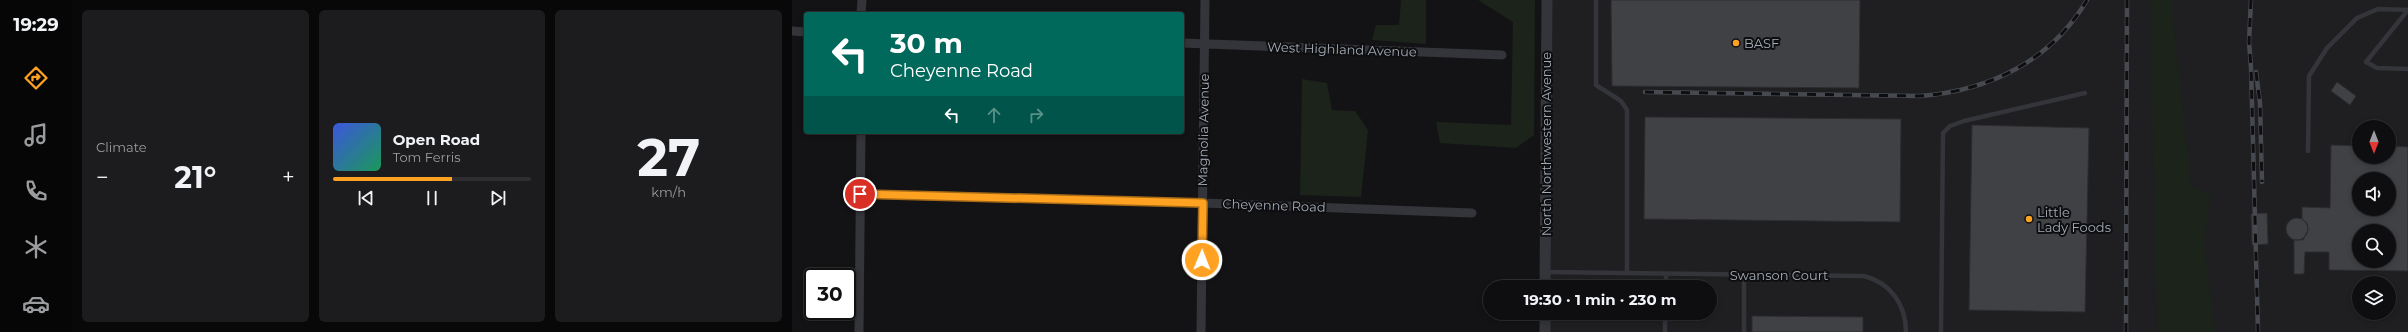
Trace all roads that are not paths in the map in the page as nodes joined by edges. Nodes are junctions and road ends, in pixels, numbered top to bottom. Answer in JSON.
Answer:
{"nodes":[{"id":1,"x":862,"y":0,"type":"edge"},
{"id":2,"x":1204,"y":0,"type":"edge"},
{"id":3,"x":1548,"y":0,"type":"edge"},
{"id":4,"x":1596,"y":0,"type":"edge"},
{"id":5,"x":2408,"y":10,"type":"edge"},
{"id":6,"x":861,"y":12,"type":"edge"},
{"id":7,"x":792,"y":31,"type":"edge"},
{"id":8,"x":804,"y":32,"type":"edge"},
{"id":9,"x":1184,"y":43,"type":"edge"},
{"id":10,"x":1204,"y":44,"type":"junction"},
{"id":11,"x":1502,"y":55,"type":"dead end"},
{"id":12,"x":2408,"y":69,"type":"edge"},
{"id":13,"x":2085,"y":93,"type":"dead end"},
{"id":14,"x":861,"y":134,"type":"edge"},
{"id":15,"x":2308,"y":150,"type":"dead end"},
{"id":16,"x":860,"y":194,"type":"junction"},
{"id":17,"x":1203,"y":203,"type":"junction"},
{"id":18,"x":1472,"y":213,"type":"dead end"},
{"id":19,"x":1546,"y":272,"type":"junction"},
{"id":20,"x":1627,"y":273,"type":"junction"},
{"id":21,"x":1666,"y":274,"type":"junction"},
{"id":22,"x":1744,"y":275,"type":"junction"},
{"id":23,"x":1545,"y":280,"type":"edge"},
{"id":24,"x":1666,"y":280,"type":"edge"},
{"id":25,"x":1545,"y":320,"type":"edge"},
{"id":26,"x":1665,"y":320,"type":"edge"},
{"id":27,"x":859,"y":332,"type":"edge"},
{"id":28,"x":1201,"y":332,"type":"edge"},
{"id":29,"x":1545,"y":332,"type":"edge"},
{"id":30,"x":1665,"y":332,"type":"edge"},
{"id":31,"x":1744,"y":332,"type":"edge"},
{"id":32,"x":1906,"y":332,"type":"edge"},
{"id":33,"x":1941,"y":332,"type":"edge"}],
"edges":[{"from":1,"to":6,"type":"street"},
{"from":2,"to":10,"type":"street","name":"Magnolia Avenue"},
{"from":3,"to":19,"type":"street","name":"North Northwestern Avenue"},
{"from":4,"to":20,"type":"lane"},
{"from":5,"to":12,"type":"lane"},
{"from":5,"to":15,"type":"lane"},
{"from":7,"to":8,"type":"street"},
{"from":9,"to":10,"type":"street","name":"West Highland Avenue"},
{"from":10,"to":11,"type":"street","name":"West Highland Avenue"},
{"from":10,"to":17,"type":"street","name":"Magnolia Avenue"},
{"from":13,"to":33,"type":"lane"},
{"from":14,"to":16,"type":"street"},
{"from":16,"to":17,"type":"street","name":"Cheyenne Road"},
{"from":16,"to":27,"type":"street"},
{"from":17,"to":18,"type":"street","name":"Cheyenne Road"},
{"from":17,"to":28,"type":"street","name":"Magnolia Avenue"},
{"from":19,"to":20,"type":"lane","name":"Swanson Court"},
{"from":19,"to":23,"type":"street","name":"North Northwestern Avenue"},
{"from":20,"to":21,"type":"lane","name":"Swanson Court"},
{"from":21,"to":22,"type":"lane","name":"Swanson Court"},
{"from":21,"to":24,"type":"lane"},
{"from":22,"to":31,"type":"lane"},
{"from":22,"to":32,"type":"lane","name":"Swanson Court"},
{"from":25,"to":29,"type":"street"},
{"from":26,"to":30,"type":"lane"}]}
